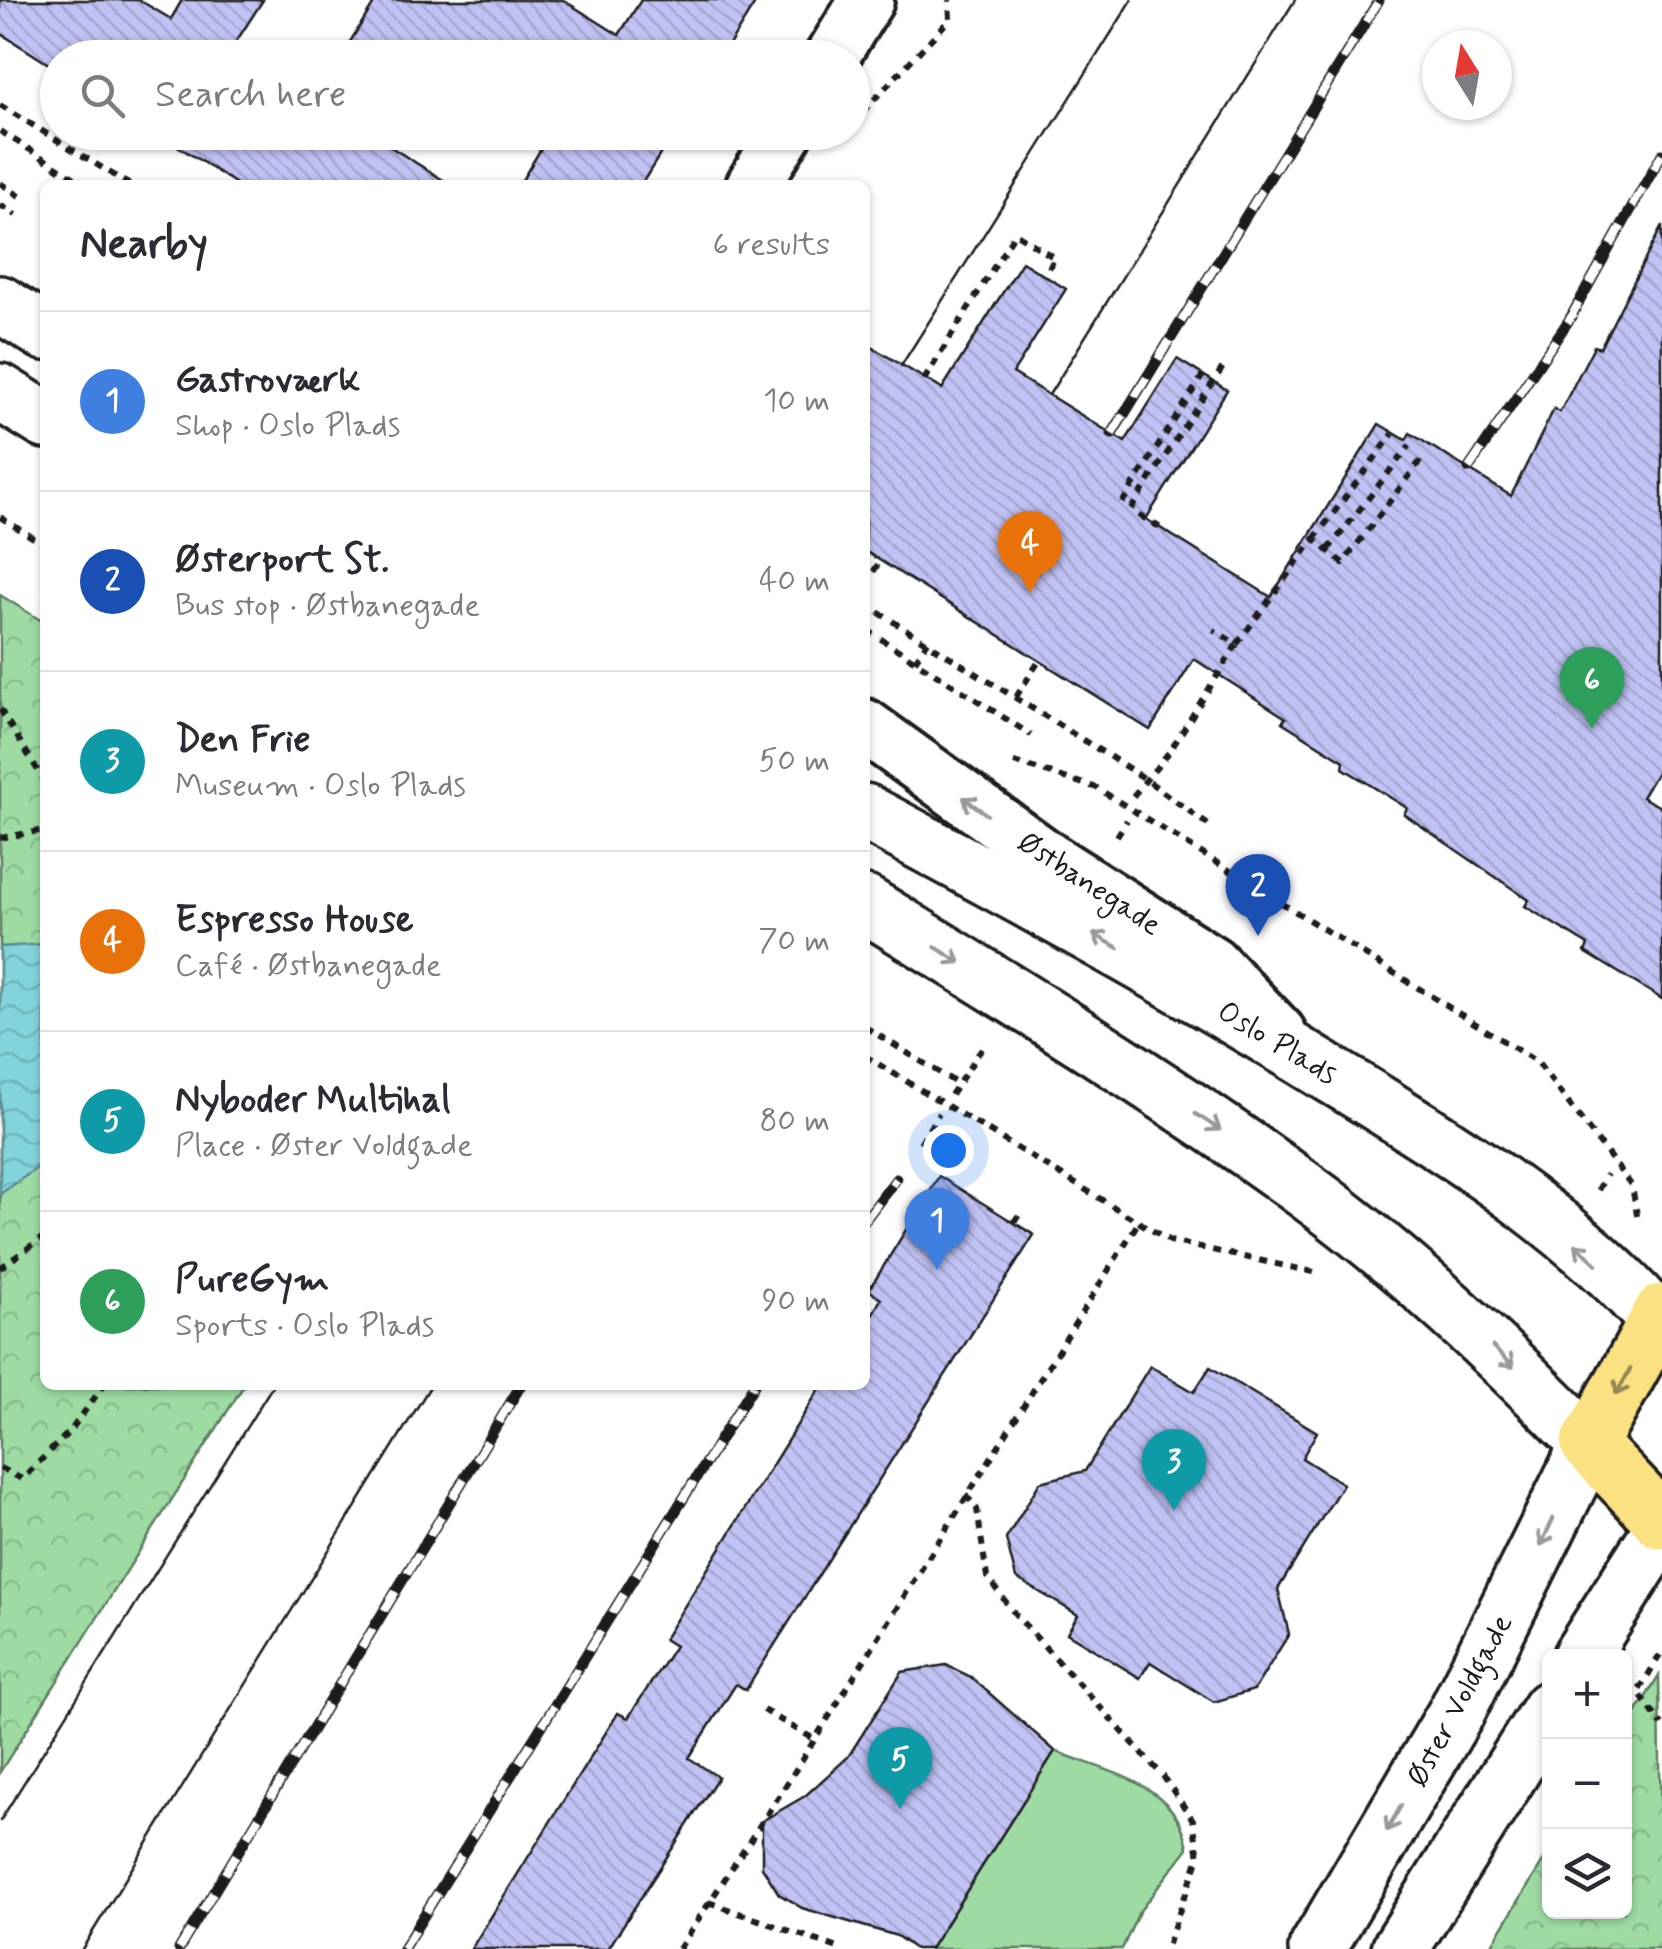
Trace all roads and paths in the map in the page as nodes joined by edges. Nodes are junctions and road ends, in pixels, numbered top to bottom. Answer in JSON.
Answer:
{"nodes":[{"id":1,"x":867,"y":0,"type":"edge"},
{"id":2,"x":949,"y":0,"type":"edge"},
{"id":3,"x":843,"y":40,"type":"edge"},
{"id":4,"x":870,"y":104,"type":"edge"},
{"id":5,"x":0,"y":105,"type":"edge"},
{"id":6,"x":40,"y":130,"type":"edge"},
{"id":7,"x":0,"y":131,"type":"edge"},
{"id":8,"x":73,"y":150,"type":"edge"},
{"id":9,"x":775,"y":150,"type":"edge"},
{"id":10,"x":77,"y":180,"type":"edge"},
{"id":11,"x":122,"y":180,"type":"edge"},
{"id":12,"x":757,"y":180,"type":"edge"},
{"id":13,"x":0,"y":183,"type":"edge"},
{"id":14,"x":26,"y":200,"type":"dead end"},
{"id":15,"x":0,"y":205,"type":"edge"},
{"id":16,"x":16,"y":215,"type":"dead end"},
{"id":17,"x":1044,"y":276,"type":"dead end"},
{"id":18,"x":0,"y":304,"type":"edge"},
{"id":19,"x":40,"y":329,"type":"edge"},
{"id":20,"x":1225,"y":364,"type":"dead end"},
{"id":21,"x":1202,"y":375,"type":"dead end"},
{"id":22,"x":924,"y":380,"type":"dead end"},
{"id":23,"x":0,"y":392,"type":"edge"},
{"id":24,"x":40,"y":417,"type":"edge"},
{"id":25,"x":1393,"y":434,"type":"dead end"},
{"id":26,"x":1410,"y":446,"type":"dead end"},
{"id":27,"x":1424,"y":456,"type":"dead end"},
{"id":28,"x":1122,"y":503,"type":"dead end"},
{"id":29,"x":1130,"y":509,"type":"dead end"},
{"id":30,"x":1139,"y":515,"type":"dead end"},
{"id":31,"x":0,"y":517,"type":"edge"},
{"id":32,"x":1161,"y":528,"type":"dead end"},
{"id":33,"x":1314,"y":540,"type":"junction"},
{"id":34,"x":40,"y":542,"type":"edge"},
{"id":35,"x":1328,"y":550,"type":"junction"},
{"id":36,"x":880,"y":561,"type":"dead end"},
{"id":37,"x":870,"y":577,"type":"edge"},
{"id":38,"x":870,"y":607,"type":"edge"},
{"id":39,"x":1213,"y":630,"type":"dead end"},
{"id":40,"x":870,"y":632,"type":"edge"},
{"id":41,"x":928,"y":641,"type":"junction"},
{"id":42,"x":1236,"y":644,"type":"junction"},
{"id":43,"x":915,"y":661,"type":"junction"},
{"id":44,"x":1039,"y":661,"type":"dead end"},
{"id":45,"x":1016,"y":697,"type":"junction"},
{"id":46,"x":0,"y":709,"type":"edge"},
{"id":47,"x":870,"y":730,"type":"edge"},
{"id":48,"x":1032,"y":735,"type":"dead end"},
{"id":49,"x":1000,"y":758,"type":"dead end"},
{"id":50,"x":40,"y":774,"type":"edge"},
{"id":51,"x":1144,"y":778,"type":"junction"},
{"id":52,"x":1133,"y":796,"type":"dead end"},
{"id":53,"x":870,"y":815,"type":"edge"},
{"id":54,"x":1210,"y":827,"type":"dead end"},
{"id":55,"x":40,"y":831,"type":"edge"},
{"id":56,"x":0,"y":838,"type":"edge"},
{"id":57,"x":870,"y":907,"type":"edge"},
{"id":58,"x":870,"y":1030,"type":"edge"},
{"id":59,"x":984,"y":1045,"type":"dead end"},
{"id":60,"x":1300,"y":1056,"type":"junction"},
{"id":61,"x":870,"y":1059,"type":"edge"},
{"id":62,"x":958,"y":1084,"type":"junction"},
{"id":63,"x":950,"y":1095,"type":"dead end"},
{"id":64,"x":939,"y":1112,"type":"dead end"},
{"id":65,"x":920,"y":1143,"type":"dead end"},
{"id":66,"x":1023,"y":1209,"type":"dead end"},
{"id":67,"x":1014,"y":1222,"type":"dead end"},
{"id":68,"x":1138,"y":1223,"type":"junction"},
{"id":69,"x":1639,"y":1224,"type":"dead end"},
{"id":70,"x":40,"y":1240,"type":"edge"},
{"id":71,"x":0,"y":1268,"type":"edge"},
{"id":72,"x":1336,"y":1276,"type":"dead end"},
{"id":73,"x":1660,"y":1320,"type":"edge"},
{"id":74,"x":100,"y":1390,"type":"edge"},
{"id":75,"x":1589,"y":1444,"type":"junction"},
{"id":76,"x":0,"y":1468,"type":"edge"},
{"id":77,"x":966,"y":1495,"type":"junction"},
{"id":78,"x":1662,"y":1525,"type":"edge"},
{"id":79,"x":1586,"y":1649,"type":"edge"},
{"id":80,"x":1660,"y":1655,"type":"dead end"},
{"id":81,"x":763,"y":1710,"type":"dead end"},
{"id":82,"x":1542,"y":1722,"type":"edge"},
{"id":83,"x":1662,"y":1725,"type":"edge"},
{"id":84,"x":814,"y":1739,"type":"junction"},
{"id":85,"x":708,"y":1902,"type":"junction"},
{"id":86,"x":678,"y":1949,"type":"edge"},
{"id":87,"x":841,"y":1949,"type":"edge"},
{"id":88,"x":1166,"y":1949,"type":"edge"},
{"id":89,"x":1317,"y":1949,"type":"edge"},
{"id":90,"x":1400,"y":1949,"type":"edge"}],
"edges":[{"from":1,"to":3,"type":"street"},
{"from":2,"to":4,"type":"path"},
{"from":5,"to":6,"type":"path"},
{"from":7,"to":10,"type":"path"},
{"from":8,"to":11,"type":"path"},
{"from":9,"to":12,"type":"street"},
{"from":13,"to":14,"type":"path"},
{"from":15,"to":16,"type":"path"},
{"from":17,"to":22,"type":"path"},
{"from":18,"to":19,"type":"street"},
{"from":20,"to":29,"type":"path"},
{"from":21,"to":28,"type":"path"},
{"from":23,"to":24,"type":"street"},
{"from":25,"to":33,"type":"path"},
{"from":26,"to":35,"type":"path"},
{"from":27,"to":35,"type":"path"},
{"from":30,"to":32,"type":"path"},
{"from":31,"to":34,"type":"path"},
{"from":33,"to":35,"type":"path"},
{"from":33,"to":42,"type":"path"},
{"from":36,"to":37,"type":"path"},
{"from":38,"to":41,"type":"path","bridge":true},
{"from":39,"to":42,"type":"path"},
{"from":40,"to":43,"type":"path","bridge":true},
{"from":41,"to":43,"type":"path","bridge":true},
{"from":41,"to":45,"type":"path","bridge":true},
{"from":42,"to":51,"type":"path"},
{"from":43,"to":48,"type":"path","bridge":true},
{"from":44,"to":45,"type":"path"},
{"from":45,"to":51,"type":"path","bridge":true},
{"from":46,"to":50,"type":"path"},
{"from":60,"to":47,"type":"street","name":"Østbanegade","one_way":true},
{"from":49,"to":69,"type":"path"},
{"from":51,"to":52,"type":"path"},
{"from":51,"to":54,"type":"path","bridge":true},
{"from":60,"to":53,"type":"street","name":"Oslo Plads","one_way":true},
{"from":55,"to":56,"type":"path"},
{"from":57,"to":75,"type":"street","one_way":true},
{"from":58,"to":62,"type":"path"},
{"from":59,"to":62,"type":"path"},
{"from":73,"to":60,"type":"street","name":"Oslo Plads","one_way":true},
{"from":61,"to":68,"type":"path"},
{"from":62,"to":63,"type":"path"},
{"from":64,"to":65,"type":"path"},
{"from":66,"to":67,"type":"path"},
{"from":68,"to":72,"type":"path"},
{"from":68,"to":77,"type":"path"},
{"from":70,"to":71,"type":"path"},
{"from":73,"to":75,"type":"main road","one_way":true},
{"from":74,"to":76,"type":"path"},
{"from":75,"to":78,"type":"main road"},
{"from":75,"to":89,"type":"street","name":"Øster Voldgade","one_way":true},
{"from":77,"to":84,"type":"path"},
{"from":77,"to":88,"type":"path"},
{"from":78,"to":79,"type":"street"},
{"from":80,"to":83,"type":"path"},
{"from":81,"to":84,"type":"path"},
{"from":82,"to":90,"type":"street"},
{"from":84,"to":85,"type":"path"},
{"from":85,"to":86,"type":"path"},
{"from":85,"to":87,"type":"path"}]}
